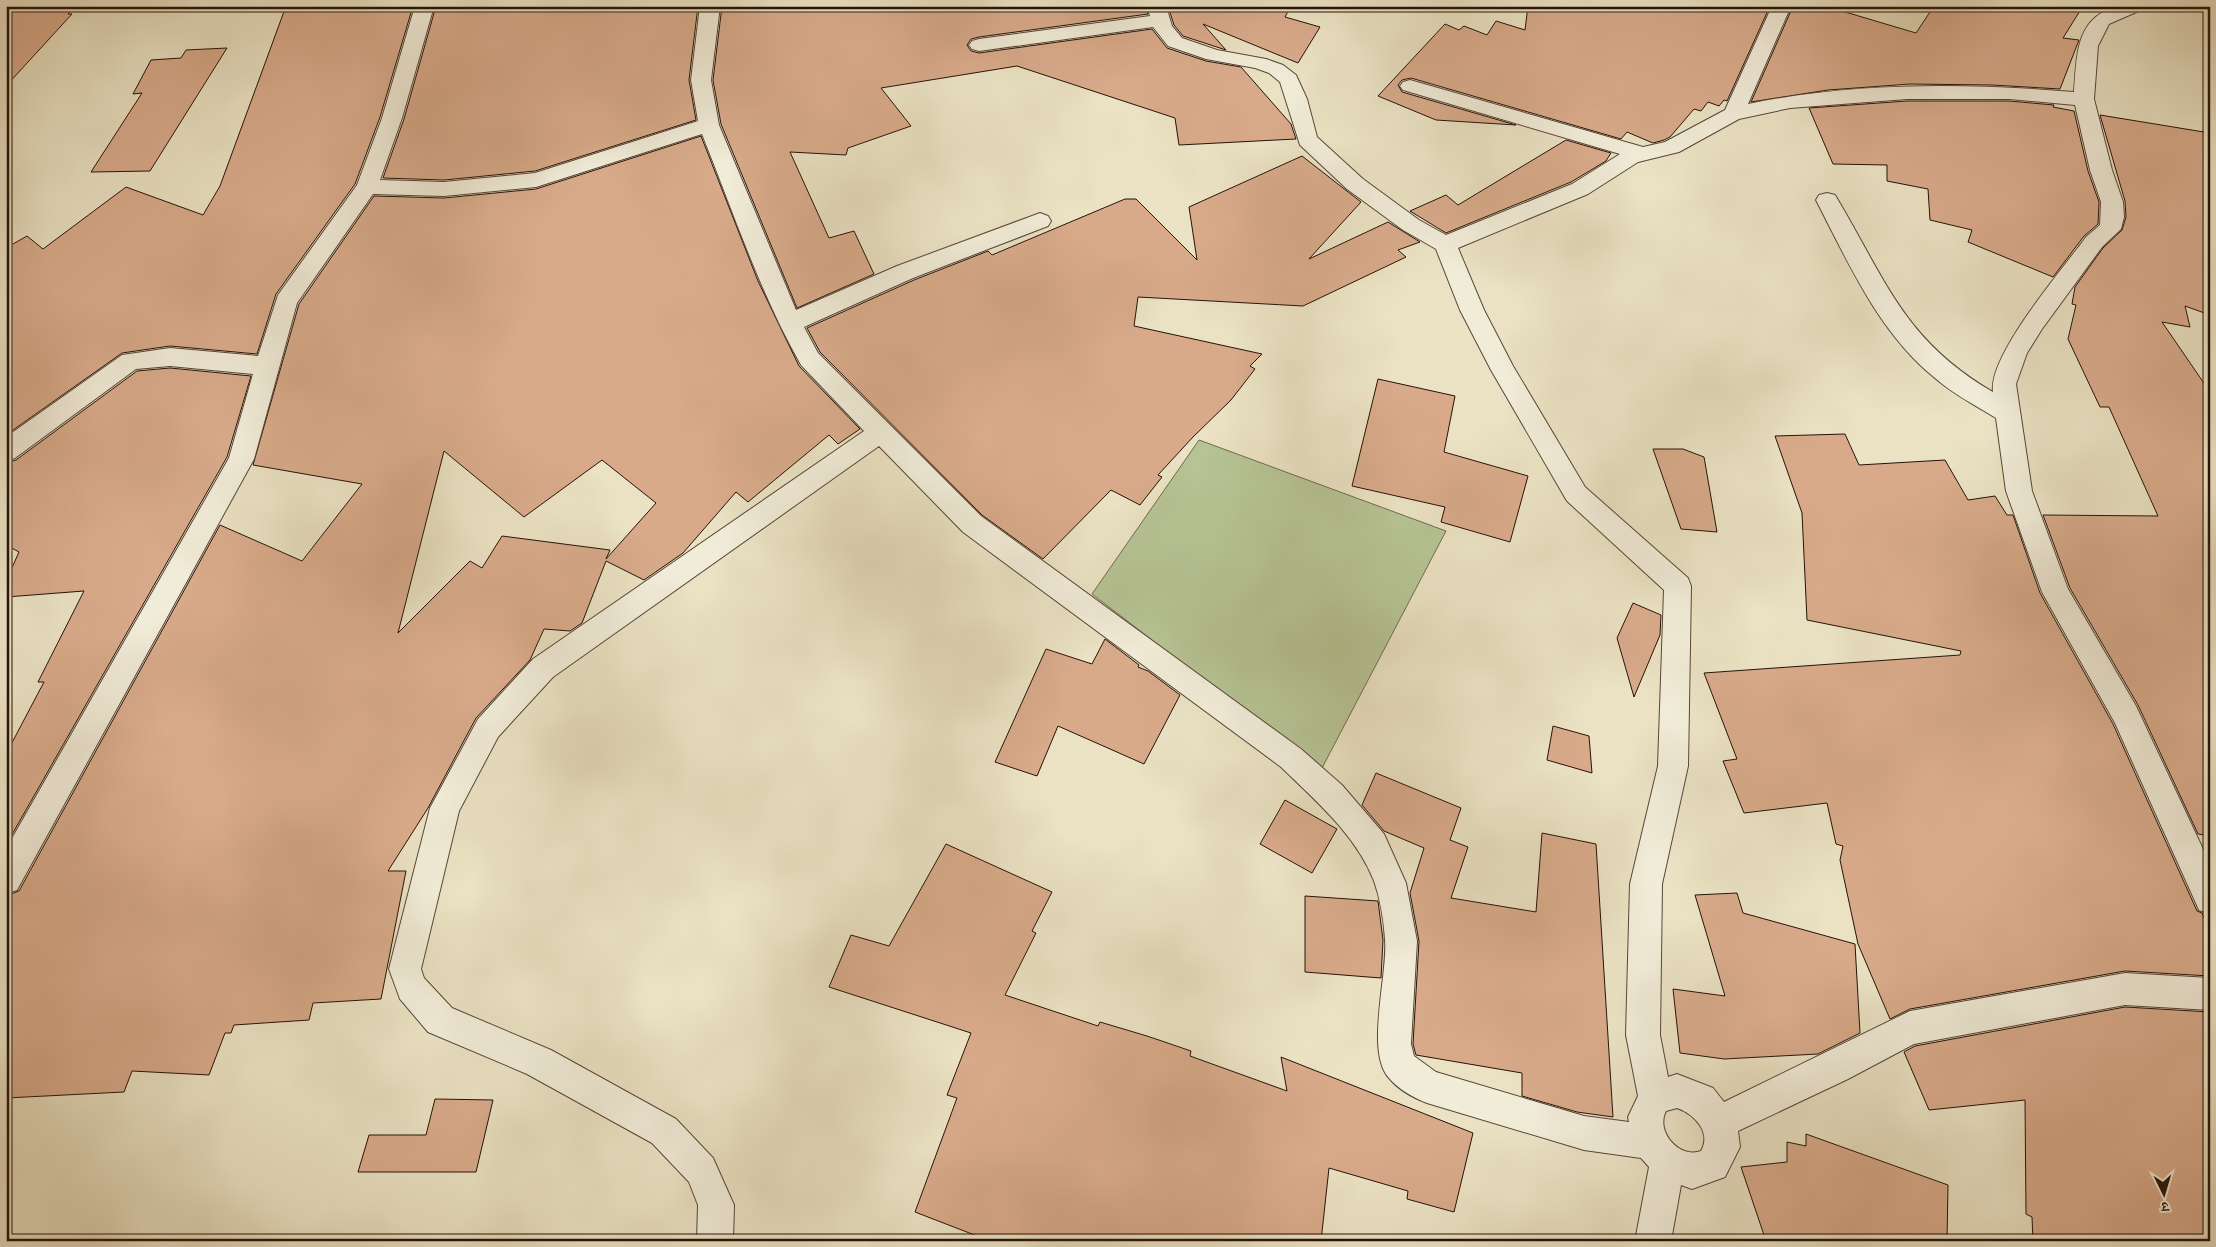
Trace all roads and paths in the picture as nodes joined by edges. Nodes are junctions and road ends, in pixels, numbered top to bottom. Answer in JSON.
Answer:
{"nodes":[{"id":1,"x":425,"y":6,"type":"edge"},
{"id":2,"x":710,"y":6,"type":"edge"},
{"id":3,"x":1782,"y":6,"type":"edge"},
{"id":4,"x":2134,"y":6,"type":"edge"},
{"id":5,"x":1158,"y":13,"type":"edge"},
{"id":6,"x":979,"y":45,"type":"dead end"},
{"id":7,"x":1410,"y":86,"type":"dead end"},
{"id":8,"x":2084,"y":99,"type":"junction"},
{"id":9,"x":1734,"y":114,"type":"junction"},
{"id":10,"x":709,"y":125,"type":"junction"},
{"id":11,"x":1644,"y":155,"type":"junction"},
{"id":12,"x":367,"y":187,"type":"junction"},
{"id":13,"x":1827,"y":200,"type":"dead end"},
{"id":14,"x":1040,"y":221,"type":"dead end"},
{"id":15,"x":1445,"y":244,"type":"junction"},
{"id":16,"x":790,"y":323,"type":"junction"},
{"id":17,"x":267,"y":366,"type":"junction"},
{"id":18,"x":2008,"y":412,"type":"junction"},
{"id":19,"x":881,"y":432,"type":"junction"},
{"id":20,"x":6,"y":451,"type":"edge"},
{"id":21,"x":6,"y":879,"type":"edge"},
{"id":22,"x":2210,"y":899,"type":"edge"},
{"id":23,"x":2210,"y":994,"type":"edge"},
{"id":24,"x":1655,"y":1098,"type":"junction"},
{"id":25,"x":1720,"y":1122,"type":"junction"},
{"id":26,"x":1659,"y":1152,"type":"junction"},
{"id":27,"x":715,"y":1241,"type":"edge"},
{"id":28,"x":1653,"y":1241,"type":"edge"}],
"edges":[{"from":1,"to":12,"type":"street"},
{"from":2,"to":10,"type":"street"},
{"from":3,"to":9,"type":"street"},
{"from":4,"to":8,"type":"street"},
{"from":5,"to":6,"type":"street"},
{"from":5,"to":15,"type":"street"},
{"from":7,"to":11,"type":"street"},
{"from":8,"to":9,"type":"street"},
{"from":8,"to":18,"type":"street"},
{"from":9,"to":11,"type":"street"},
{"from":10,"to":12,"type":"street"},
{"from":10,"to":16,"type":"street"},
{"from":11,"to":15,"type":"street"},
{"from":12,"to":17,"type":"street"},
{"from":13,"to":18,"type":"street"},
{"from":14,"to":16,"type":"street"},
{"from":15,"to":24,"type":"street"},
{"from":16,"to":19,"type":"street"},
{"from":17,"to":20,"type":"street"},
{"from":17,"to":21,"type":"street"},
{"from":18,"to":22,"type":"street"},
{"from":19,"to":26,"type":"street"},
{"from":19,"to":27,"type":"street"},
{"from":23,"to":25,"type":"street"},
{"from":24,"to":25,"type":"street"},
{"from":24,"to":26,"type":"street"},
{"from":25,"to":26,"type":"street"},
{"from":26,"to":28,"type":"street"}]}
